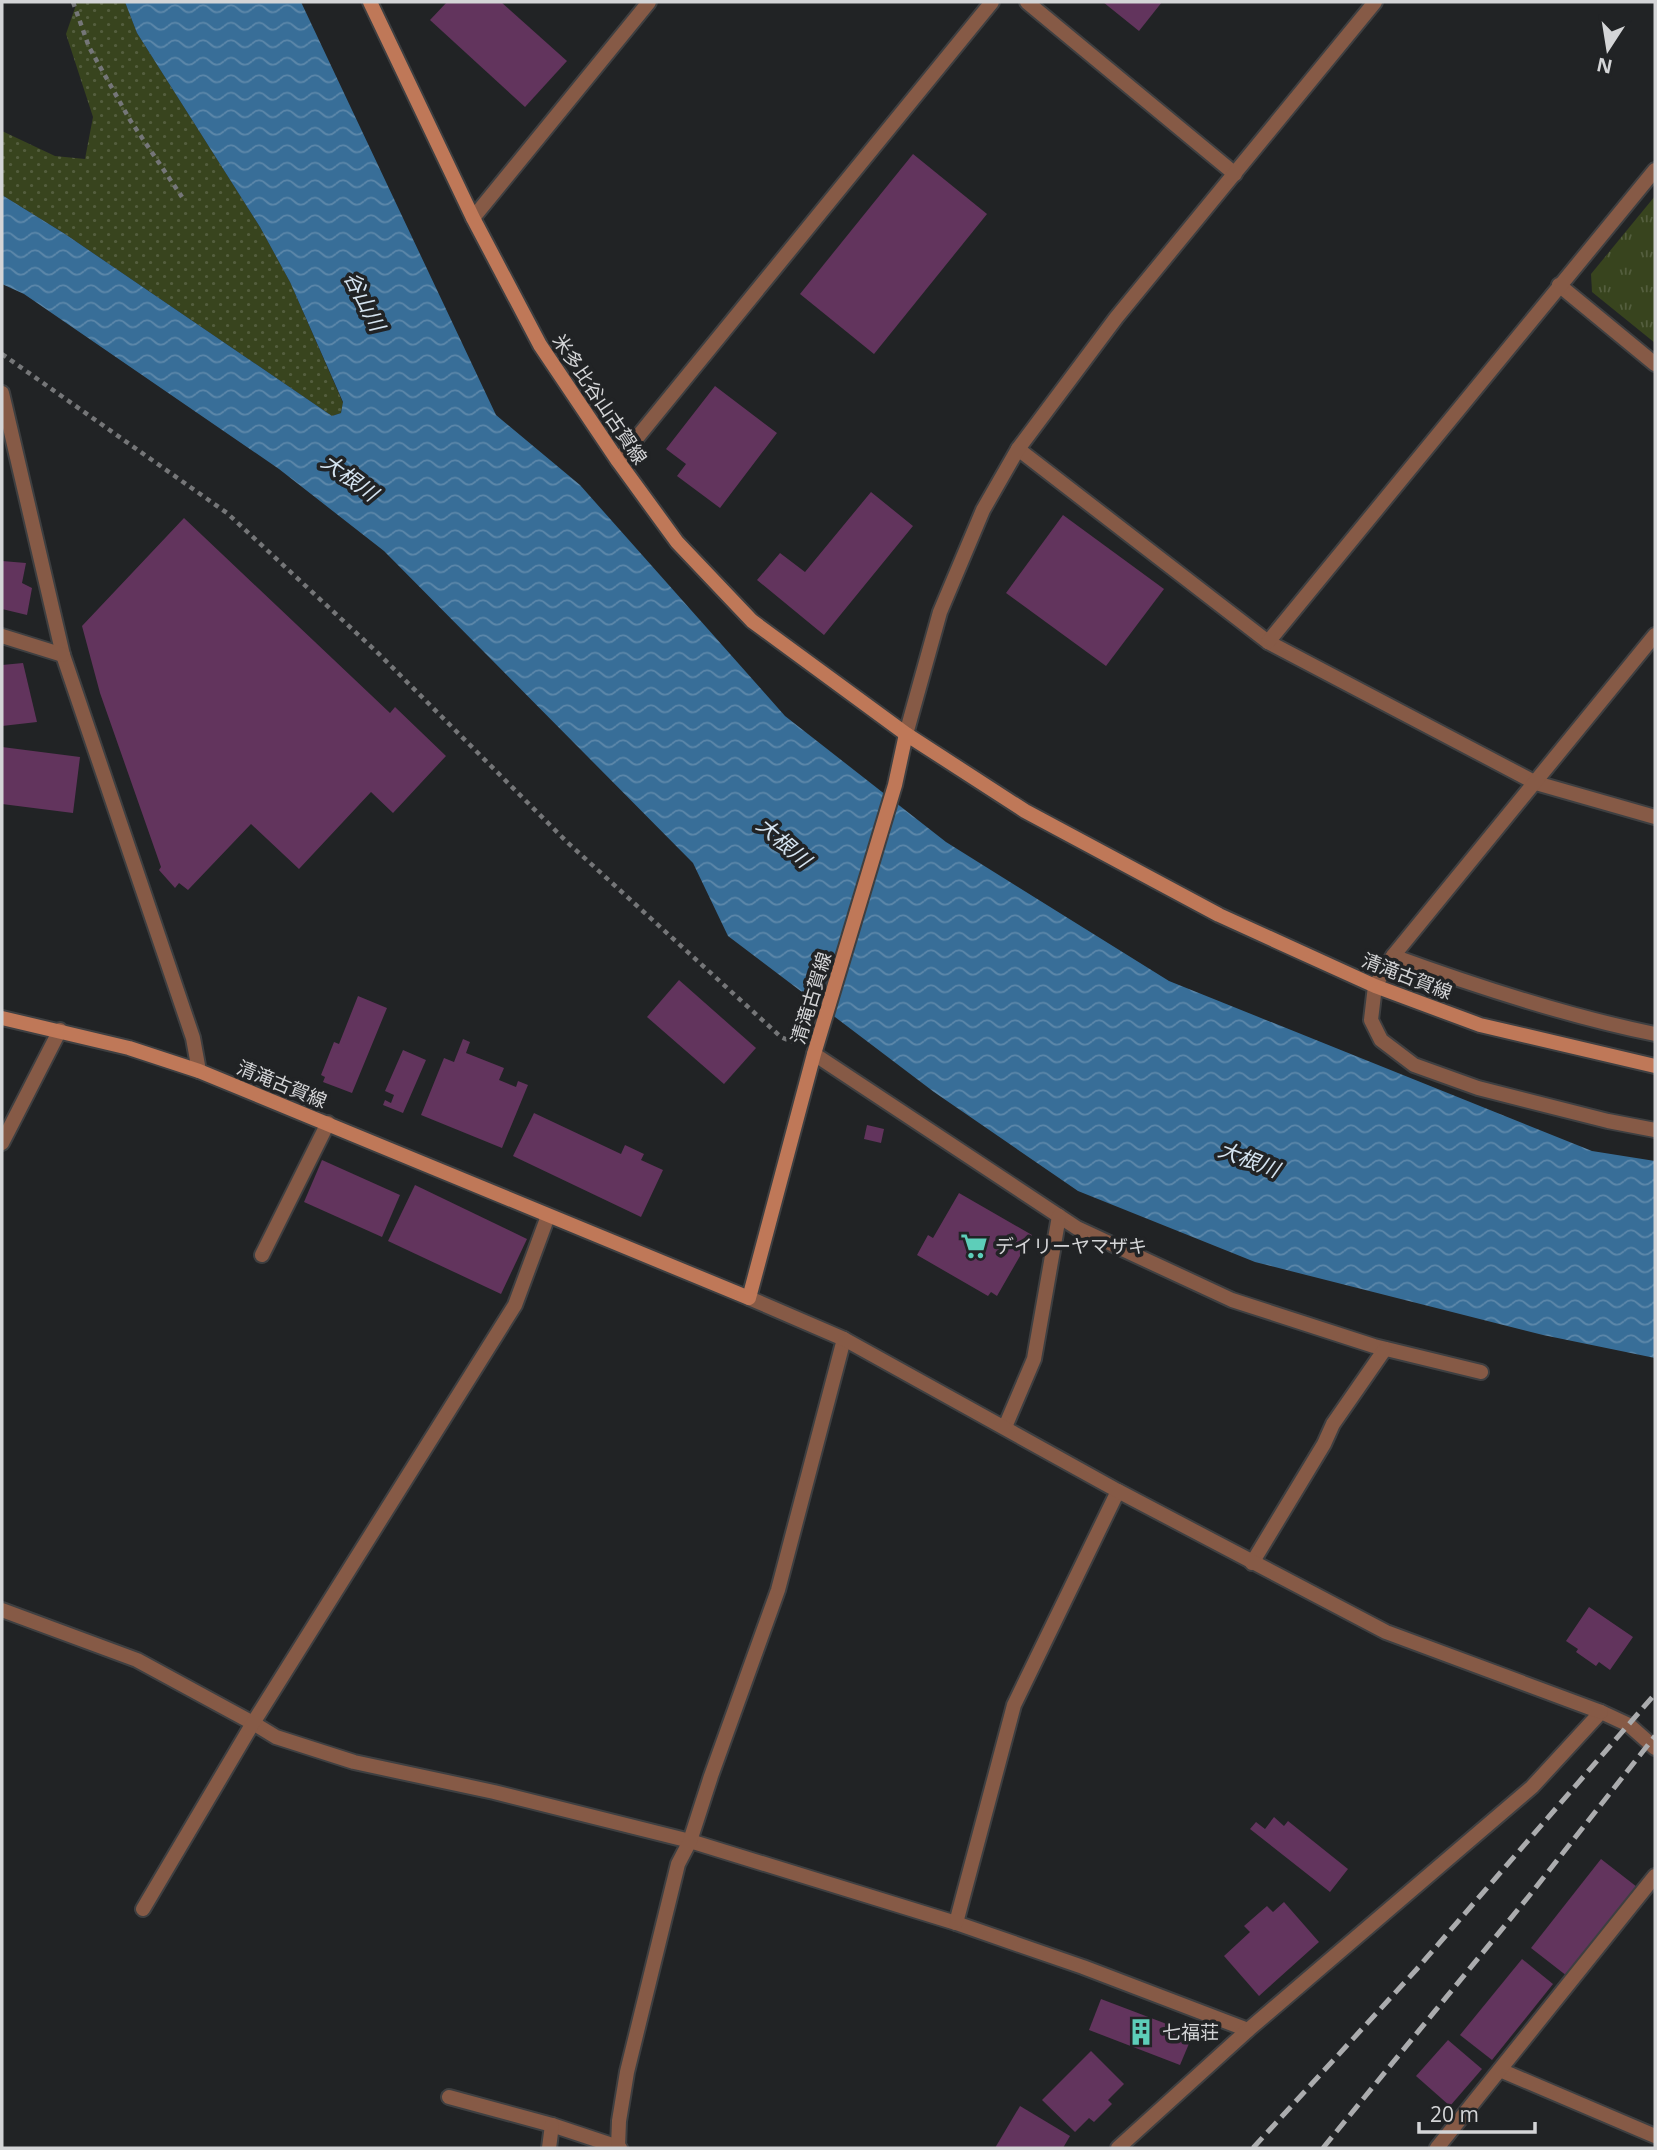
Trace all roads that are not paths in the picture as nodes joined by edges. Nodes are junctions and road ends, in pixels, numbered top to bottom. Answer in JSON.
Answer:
{"nodes":[{"id":1,"x":370,"y":2,"type":"edge"},
{"id":2,"x":649,"y":2,"type":"edge"},
{"id":3,"x":992,"y":2,"type":"edge"},
{"id":4,"x":1027,"y":2,"type":"edge"},
{"id":5,"x":1375,"y":2,"type":"edge"},
{"id":6,"x":1655,"y":170,"type":"edge"},
{"id":7,"x":1235,"y":174,"type":"junction"},
{"id":8,"x":473,"y":218,"type":"junction"},
{"id":9,"x":1559,"y":285,"type":"junction"},
{"id":10,"x":1655,"y":363,"type":"edge"},
{"id":11,"x":2,"y":393,"type":"edge"},
{"id":12,"x":1018,"y":449,"type":"junction"},
{"id":13,"x":618,"y":461,"type":"junction"},
{"id":14,"x":1655,"y":635,"type":"edge"},
{"id":15,"x":2,"y":636,"type":"edge"},
{"id":16,"x":1268,"y":642,"type":"junction"},
{"id":17,"x":63,"y":655,"type":"junction"},
{"id":18,"x":906,"y":734,"type":"junction"},
{"id":19,"x":1536,"y":783,"type":"junction"},
{"id":20,"x":1655,"y":817,"type":"edge"},
{"id":21,"x":1393,"y":956,"type":"junction"},
{"id":22,"x":1375,"y":986,"type":"junction"},
{"id":23,"x":2,"y":1018,"type":"edge"},
{"id":24,"x":60,"y":1030,"type":"junction"},
{"id":25,"x":1655,"y":1034,"type":"edge"},
{"id":26,"x":814,"y":1054,"type":"junction"},
{"id":27,"x":1655,"y":1066,"type":"edge"},
{"id":28,"x":199,"y":1071,"type":"junction"},
{"id":29,"x":328,"y":1123,"type":"junction"},
{"id":30,"x":1655,"y":1130,"type":"edge"},
{"id":31,"x":2,"y":1143,"type":"edge"},
{"id":32,"x":548,"y":1216,"type":"junction"},
{"id":33,"x":1059,"y":1216,"type":"junction"},
{"id":34,"x":262,"y":1255,"type":"dead end"},
{"id":35,"x":749,"y":1298,"type":"junction"},
{"id":36,"x":844,"y":1339,"type":"junction"},
{"id":37,"x":1385,"y":1349,"type":"junction"},
{"id":38,"x":1481,"y":1373,"type":"dead end"},
{"id":39,"x":1005,"y":1427,"type":"junction"},
{"id":40,"x":1118,"y":1491,"type":"junction"},
{"id":41,"x":1252,"y":1563,"type":"junction"},
{"id":42,"x":2,"y":1610,"type":"edge"},
{"id":43,"x":1601,"y":1712,"type":"junction"},
{"id":44,"x":253,"y":1723,"type":"junction"},
{"id":45,"x":1655,"y":1748,"type":"edge"},
{"id":46,"x":690,"y":1840,"type":"junction"},
{"id":47,"x":1655,"y":1876,"type":"edge"},
{"id":48,"x":144,"y":1909,"type":"dead end"},
{"id":49,"x":956,"y":1923,"type":"junction"},
{"id":50,"x":1248,"y":2030,"type":"junction"},
{"id":51,"x":1500,"y":2070,"type":"junction"},
{"id":52,"x":449,"y":2097,"type":"dead end"},
{"id":53,"x":552,"y":2125,"type":"junction"},
{"id":54,"x":1655,"y":2136,"type":"edge"},
{"id":55,"x":619,"y":2147,"type":"edge"},
{"id":56,"x":549,"y":2148,"type":"edge"},
{"id":57,"x":1118,"y":2148,"type":"edge"},
{"id":58,"x":1437,"y":2148,"type":"edge"}],
"edges":[{"from":1,"to":8,"type":"main road","name":"米多比谷山古賀線"},
{"from":2,"to":8,"type":"street"},
{"from":3,"to":13,"type":"street"},
{"from":4,"to":7,"type":"street"},
{"from":5,"to":7,"type":"street"},
{"from":6,"to":9,"type":"street"},
{"from":7,"to":12,"type":"street"},
{"from":8,"to":13,"type":"main road","name":"米多比谷山古賀線"},
{"from":9,"to":10,"type":"street"},
{"from":9,"to":16,"type":"street"},
{"from":11,"to":17,"type":"street"},
{"from":12,"to":16,"type":"street"},
{"from":12,"to":18,"type":"street"},
{"from":13,"to":18,"type":"main road","name":"米多比谷山古賀線"},
{"from":14,"to":19,"type":"street"},
{"from":15,"to":17,"type":"street"},
{"from":16,"to":19,"type":"street"},
{"from":17,"to":28,"type":"street"},
{"from":18,"to":22,"type":"main road","name":"清滝古賀線"},
{"from":18,"to":26,"type":"main road","name":"清滝古賀線"},
{"from":19,"to":20,"type":"street"},
{"from":19,"to":21,"type":"street"},
{"from":21,"to":22,"type":"street"},
{"from":21,"to":25,"type":"street"},
{"from":22,"to":27,"type":"main road","name":"清滝古賀線"},
{"from":22,"to":30,"type":"street"},
{"from":23,"to":24,"type":"main road","name":"清滝古賀線"},
{"from":24,"to":28,"type":"main road","name":"清滝古賀線"},
{"from":24,"to":31,"type":"street"},
{"from":26,"to":33,"type":"street"},
{"from":26,"to":35,"type":"main road","name":"清滝古賀線"},
{"from":28,"to":29,"type":"main road","name":"清滝古賀線"},
{"from":29,"to":32,"type":"main road","name":"清滝古賀線"},
{"from":29,"to":34,"type":"street"},
{"from":32,"to":35,"type":"main road","name":"清滝古賀線"},
{"from":32,"to":44,"type":"street"},
{"from":33,"to":37,"type":"street"},
{"from":33,"to":39,"type":"street"},
{"from":35,"to":36,"type":"street"},
{"from":36,"to":39,"type":"street"},
{"from":36,"to":46,"type":"street"},
{"from":37,"to":38,"type":"street"},
{"from":37,"to":41,"type":"street"},
{"from":39,"to":40,"type":"street"},
{"from":40,"to":41,"type":"street"},
{"from":40,"to":49,"type":"street"},
{"from":41,"to":43,"type":"street"},
{"from":42,"to":44,"type":"street"},
{"from":43,"to":45,"type":"street"},
{"from":43,"to":50,"type":"street"},
{"from":44,"to":46,"type":"street"},
{"from":44,"to":48,"type":"street"},
{"from":46,"to":49,"type":"street"},
{"from":46,"to":55,"type":"street"},
{"from":47,"to":51,"type":"street"},
{"from":49,"to":50,"type":"street"},
{"from":50,"to":57,"type":"street"},
{"from":51,"to":54,"type":"street"},
{"from":51,"to":58,"type":"street"},
{"from":52,"to":53,"type":"street"},
{"from":53,"to":55,"type":"street"},
{"from":53,"to":56,"type":"street"}]}
